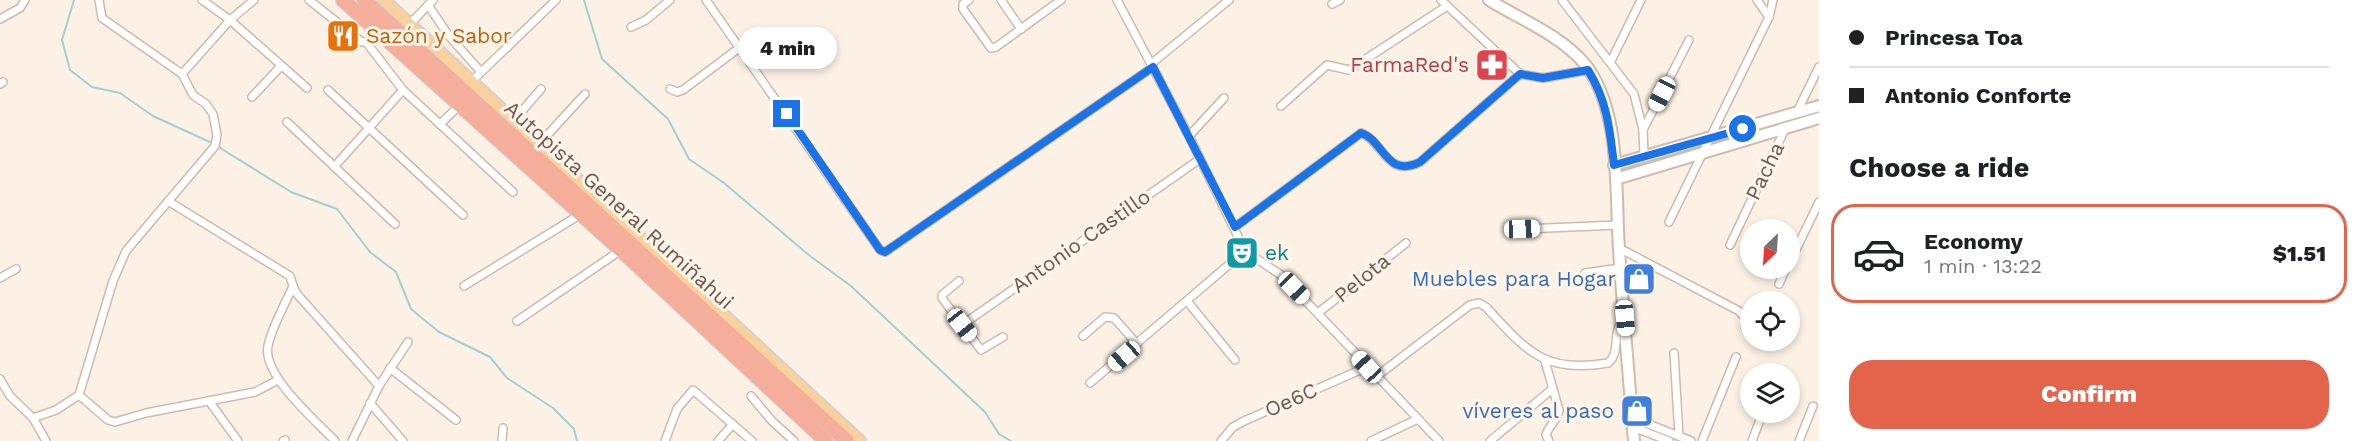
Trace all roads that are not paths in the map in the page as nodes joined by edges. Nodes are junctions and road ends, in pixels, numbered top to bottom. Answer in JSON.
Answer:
{"nodes":[{"id":1,"x":25,"y":0,"type":"edge"},
{"id":2,"x":99,"y":0,"type":"edge"},
{"id":3,"x":202,"y":0,"type":"edge"},
{"id":4,"x":254,"y":0,"type":"edge"},
{"id":5,"x":309,"y":0,"type":"edge"},
{"id":6,"x":343,"y":0,"type":"edge"},
{"id":7,"x":364,"y":0,"type":"edge"},
{"id":8,"x":384,"y":0,"type":"edge"},
{"id":9,"x":556,"y":0,"type":"edge"},
{"id":10,"x":670,"y":0,"type":"edge"},
{"id":11,"x":706,"y":0,"type":"edge"},
{"id":12,"x":969,"y":0,"type":"edge"},
{"id":13,"x":1001,"y":0,"type":"edge"},
{"id":14,"x":1061,"y":0,"type":"edge"},
{"id":15,"x":1118,"y":0,"type":"edge"},
{"id":16,"x":1229,"y":0,"type":"edge"},
{"id":17,"x":1489,"y":0,"type":"edge"},
{"id":18,"x":1562,"y":0,"type":"edge"},
{"id":19,"x":1641,"y":0,"type":"edge"},
{"id":20,"x":1757,"y":0,"type":"edge"},
{"id":21,"x":1773,"y":0,"type":"edge"},
{"id":22,"x":430,"y":3,"type":"edge"},
{"id":23,"x":1444,"y":3,"type":"edge"},
{"id":24,"x":1768,"y":16,"type":"junction"},
{"id":25,"x":0,"y":19,"type":"edge"},
{"id":26,"x":230,"y":20,"type":"junction"},
{"id":27,"x":411,"y":24,"type":"junction"},
{"id":28,"x":631,"y":27,"type":"dead end"},
{"id":29,"x":1021,"y":30,"type":"junction"},
{"id":30,"x":383,"y":35,"type":"junction"},
{"id":31,"x":1689,"y":40,"type":"dead end"},
{"id":32,"x":366,"y":42,"type":"junction"},
{"id":33,"x":739,"y":48,"type":"junction"},
{"id":34,"x":1611,"y":61,"type":"junction"},
{"id":35,"x":1152,"y":65,"type":"junction"},
{"id":36,"x":281,"y":66,"type":"junction"},
{"id":37,"x":1819,"y":67,"type":"edge"},
{"id":38,"x":1588,"y":70,"type":"junction"},
{"id":39,"x":480,"y":71,"type":"junction"},
{"id":40,"x":182,"y":74,"type":"junction"},
{"id":41,"x":1520,"y":74,"type":"junction"},
{"id":42,"x":472,"y":81,"type":"junction"},
{"id":43,"x":307,"y":88,"type":"dead end"},
{"id":44,"x":541,"y":89,"type":"dead end"},
{"id":45,"x":670,"y":89,"type":"dead end"},
{"id":46,"x":328,"y":90,"type":"dead end"},
{"id":47,"x":403,"y":90,"type":"junction"},
{"id":48,"x":585,"y":94,"type":"dead end"},
{"id":49,"x":252,"y":97,"type":"dead end"},
{"id":50,"x":1224,"y":98,"type":"dead end"},
{"id":51,"x":460,"y":105,"type":"junction"},
{"id":52,"x":1281,"y":106,"type":"dead end"},
{"id":53,"x":1819,"y":106,"type":"edge"},
{"id":54,"x":1797,"y":112,"type":"junction"},
{"id":55,"x":1819,"y":118,"type":"edge"},
{"id":56,"x":515,"y":119,"type":"junction"},
{"id":57,"x":287,"y":122,"type":"dead end"},
{"id":58,"x":440,"y":124,"type":"junction"},
{"id":59,"x":369,"y":128,"type":"junction"},
{"id":60,"x":1785,"y":129,"type":"junction"},
{"id":61,"x":1643,"y":130,"type":"junction"},
{"id":62,"x":1189,"y":136,"type":"junction"},
{"id":63,"x":1712,"y":136,"type":"junction"},
{"id":64,"x":540,"y":143,"type":"junction"},
{"id":65,"x":1703,"y":153,"type":"junction"},
{"id":66,"x":1644,"y":156,"type":"junction"},
{"id":67,"x":1200,"y":159,"type":"junction"},
{"id":68,"x":1614,"y":165,"type":"junction"},
{"id":69,"x":334,"y":167,"type":"junction"},
{"id":70,"x":1616,"y":179,"type":"junction"},
{"id":71,"x":513,"y":192,"type":"dead end"},
{"id":72,"x":168,"y":201,"type":"junction"},
{"id":73,"x":1819,"y":202,"type":"edge"},
{"id":74,"x":581,"y":214,"type":"junction"},
{"id":75,"x":463,"y":215,"type":"dead end"},
{"id":76,"x":1669,"y":222,"type":"dead end"},
{"id":77,"x":395,"y":224,"type":"dead end"},
{"id":78,"x":1618,"y":225,"type":"junction"},
{"id":79,"x":1235,"y":227,"type":"junction"},
{"id":80,"x":1522,"y":229,"type":"dead end"},
{"id":81,"x":1800,"y":241,"type":"edge"},
{"id":82,"x":1406,"y":243,"type":"dead end"},
{"id":83,"x":1730,"y":245,"type":"dead end"},
{"id":84,"x":1619,"y":248,"type":"junction"},
{"id":85,"x":621,"y":250,"type":"junction"},
{"id":86,"x":1245,"y":251,"type":"junction"},
{"id":87,"x":1620,"y":268,"type":"junction"},
{"id":88,"x":16,"y":269,"type":"dead end"},
{"id":89,"x":1585,"y":273,"type":"dead end"},
{"id":90,"x":0,"y":278,"type":"edge"},
{"id":91,"x":1781,"y":279,"type":"edge"},
{"id":92,"x":959,"y":282,"type":"dead end"},
{"id":93,"x":1779,"y":284,"type":"dead end"},
{"id":94,"x":293,"y":286,"type":"junction"},
{"id":95,"x":464,"y":286,"type":"dead end"},
{"id":96,"x":1187,"y":301,"type":"junction"},
{"id":97,"x":1740,"y":312,"type":"edge"},
{"id":98,"x":1318,"y":313,"type":"junction"},
{"id":99,"x":1625,"y":318,"type":"junction"},
{"id":100,"x":518,"y":321,"type":"dead end"},
{"id":101,"x":962,"y":325,"type":"junction"},
{"id":102,"x":1083,"y":336,"type":"dead end"},
{"id":103,"x":1003,"y":337,"type":"dead end"},
{"id":104,"x":408,"y":342,"type":"dead end"},
{"id":105,"x":1137,"y":344,"type":"junction"},
{"id":106,"x":1674,"y":353,"type":"dead end"},
{"id":107,"x":1736,"y":357,"type":"dead end"},
{"id":108,"x":1235,"y":360,"type":"dead end"},
{"id":109,"x":1545,"y":361,"type":"junction"},
{"id":110,"x":1367,"y":367,"type":"junction"},
{"id":111,"x":390,"y":368,"type":"junction"},
{"id":112,"x":1377,"y":376,"type":"junction"},
{"id":113,"x":0,"y":379,"type":"edge"},
{"id":114,"x":278,"y":380,"type":"junction"},
{"id":115,"x":1090,"y":383,"type":"dead end"},
{"id":116,"x":379,"y":386,"type":"junction"},
{"id":117,"x":1551,"y":390,"type":"junction"},
{"id":118,"x":79,"y":395,"type":"junction"},
{"id":119,"x":751,"y":396,"type":"dead end"},
{"id":120,"x":209,"y":400,"type":"junction"},
{"id":121,"x":370,"y":403,"type":"junction"},
{"id":122,"x":1813,"y":406,"type":"dead end"},
{"id":123,"x":33,"y":418,"type":"junction"},
{"id":124,"x":1418,"y":419,"type":"junction"},
{"id":125,"x":456,"y":420,"type":"dead end"},
{"id":126,"x":1633,"y":423,"type":"junction"},
{"id":127,"x":1759,"y":423,"type":"edge"},
{"id":128,"x":733,"y":424,"type":"junction"},
{"id":129,"x":503,"y":428,"type":"dead end"},
{"id":130,"x":1679,"y":436,"type":"junction"},
{"id":131,"x":46,"y":441,"type":"edge"},
{"id":132,"x":238,"y":441,"type":"edge"},
{"id":133,"x":335,"y":441,"type":"edge"},
{"id":134,"x":352,"y":441,"type":"edge"},
{"id":135,"x":404,"y":441,"type":"edge"},
{"id":136,"x":502,"y":441,"type":"edge"},
{"id":137,"x":665,"y":441,"type":"edge"},
{"id":138,"x":718,"y":441,"type":"edge"},
{"id":139,"x":752,"y":441,"type":"edge"},
{"id":140,"x":794,"y":441,"type":"edge"},
{"id":141,"x":826,"y":441,"type":"edge"},
{"id":142,"x":847,"y":441,"type":"edge"},
{"id":143,"x":860,"y":441,"type":"edge"},
{"id":144,"x":1221,"y":441,"type":"edge"},
{"id":145,"x":1371,"y":441,"type":"edge"},
{"id":146,"x":1439,"y":441,"type":"edge"},
{"id":147,"x":1490,"y":441,"type":"edge"},
{"id":148,"x":1549,"y":441,"type":"edge"},
{"id":149,"x":1634,"y":441,"type":"edge"},
{"id":150,"x":1669,"y":441,"type":"edge"},
{"id":151,"x":1691,"y":441,"type":"edge"},
{"id":152,"x":1702,"y":441,"type":"edge"},
{"id":153,"x":1752,"y":441,"type":"edge"},
{"id":154,"x":1799,"y":441,"type":"edge"}],
"edges":[{"from":1,"to":25,"type":"street"},
{"from":2,"to":40,"type":"street"},
{"from":3,"to":26,"type":"street"},
{"from":4,"to":26,"type":"street"},
{"from":5,"to":32,"type":"street"},
{"from":6,"to":30,"type":"highway","name":"Autopista General Rumiñahui"},
{"from":7,"to":142,"type":"highway","name":"Autopista General Rumiñahui"},
{"from":8,"to":27,"type":"main road"},
{"from":9,"to":39,"type":"street"},
{"from":10,"to":28,"type":"street"},
{"from":11,"to":33,"type":"street"},
{"from":12,"to":29,"type":"street"},
{"from":13,"to":29,"type":"street"},
{"from":14,"to":29,"type":"street"},
{"from":15,"to":35,"type":"street"},
{"from":16,"to":35,"type":"street"},
{"from":17,"to":38,"type":"main road"},
{"from":18,"to":34,"type":"street"},
{"from":19,"to":34,"type":"street"},
{"from":20,"to":24,"type":"street"},
{"from":21,"to":24,"type":"street"},
{"from":22,"to":27,"type":"street"},
{"from":22,"to":39,"type":"street"},
{"from":23,"to":41,"type":"street"},
{"from":23,"to":52,"type":"street"},
{"from":24,"to":63,"type":"street"},
{"from":26,"to":36,"type":"street"},
{"from":26,"to":40,"type":"street"},
{"from":27,"to":42,"type":"main road"},
{"from":30,"to":32,"type":"street"},
{"from":30,"to":51,"type":"highway","name":"Autopista General Rumiñahui"},
{"from":31,"to":61,"type":"street"},
{"from":32,"to":47,"type":"street"},
{"from":33,"to":35,"type":"street"},
{"from":33,"to":45,"type":"street"},
{"from":34,"to":61,"type":"street"},
{"from":35,"to":62,"type":"street"},
{"from":36,"to":43,"type":"street"},
{"from":36,"to":49,"type":"street"},
{"from":37,"to":54,"type":"street"},
{"from":38,"to":41,"type":"street"},
{"from":38,"to":68,"type":"main road"},
{"from":39,"to":42,"type":"street"},
{"from":40,"to":72,"type":"street"},
{"from":41,"to":79,"type":"street"},
{"from":42,"to":56,"type":"main road"},
{"from":44,"to":56,"type":"street"},
{"from":46,"to":59,"type":"street"},
{"from":47,"to":58,"type":"street"},
{"from":47,"to":59,"type":"street"},
{"from":48,"to":64,"type":"street"},
{"from":50,"to":62,"type":"street"},
{"from":51,"to":58,"type":"street"},
{"from":51,"to":74,"type":"highway","name":"Autopista General Rumiñahui"},
{"from":53,"to":54,"type":"main road"},
{"from":54,"to":63,"type":"main road"},
{"from":55,"to":60,"type":"main road"},
{"from":56,"to":64,"type":"main road"},
{"from":57,"to":69,"type":"street"},
{"from":58,"to":71,"type":"street"},
{"from":59,"to":69,"type":"street"},
{"from":59,"to":75,"type":"street"},
{"from":60,"to":65,"type":"main road"},
{"from":60,"to":83,"type":"street","name":"Pacha"},
{"from":61,"to":66,"type":"street"},
{"from":62,"to":67,"type":"street"},
{"from":63,"to":65,"type":"street"},
{"from":63,"to":66,"type":"main road"},
{"from":64,"to":143,"type":"main road"},
{"from":65,"to":70,"type":"main road"},
{"from":65,"to":76,"type":"street"},
{"from":66,"to":68,"type":"main road"},
{"from":67,"to":79,"type":"street"},
{"from":67,"to":101,"type":"street","name":"Antonio Castillo"},
{"from":68,"to":70,"type":"main road"},
{"from":69,"to":77,"type":"street"},
{"from":70,"to":78,"type":"main road"},
{"from":72,"to":94,"type":"street"},
{"from":72,"to":118,"type":"street"},
{"from":73,"to":81,"type":"street"},
{"from":74,"to":85,"type":"highway","name":"Autopista General Rumiñahui"},
{"from":74,"to":95,"type":"street"},
{"from":78,"to":80,"type":"street"},
{"from":78,"to":84,"type":"main road"},
{"from":79,"to":86,"type":"street"},
{"from":82,"to":98,"type":"street","name":"Pelota"},
{"from":84,"to":87,"type":"main road"},
{"from":84,"to":97,"type":"street"},
{"from":85,"to":100,"type":"street"},
{"from":85,"to":141,"type":"highway","name":"Autopista General Rumiñahui"},
{"from":86,"to":96,"type":"street"},
{"from":86,"to":98,"type":"street"},
{"from":87,"to":89,"type":"street"},
{"from":87,"to":99,"type":"main road"},
{"from":88,"to":90,"type":"street"},
{"from":91,"to":93,"type":"street"},
{"from":92,"to":101,"type":"street"},
{"from":94,"to":114,"type":"street"},
{"from":94,"to":116,"type":"street"},
{"from":96,"to":105,"type":"street"},
{"from":96,"to":108,"type":"street"},
{"from":98,"to":110,"type":"street"},
{"from":99,"to":109,"type":"street"},
{"from":99,"to":126,"type":"main road"},
{"from":101,"to":103,"type":"street"},
{"from":102,"to":105,"type":"street"},
{"from":104,"to":111,"type":"street"},
{"from":105,"to":115,"type":"street"},
{"from":106,"to":130,"type":"street"},
{"from":107,"to":152,"type":"street"},
{"from":109,"to":112,"type":"street"},
{"from":109,"to":117,"type":"street"},
{"from":110,"to":112,"type":"street"},
{"from":110,"to":144,"type":"street","name":"Oe6C"},
{"from":111,"to":116,"type":"street"},
{"from":111,"to":125,"type":"street"},
{"from":112,"to":124,"type":"street"},
{"from":113,"to":123,"type":"street"},
{"from":114,"to":120,"type":"street"},
{"from":114,"to":133,"type":"street"},
{"from":116,"to":121,"type":"street"},
{"from":117,"to":147,"type":"street"},
{"from":117,"to":148,"type":"street"},
{"from":118,"to":120,"type":"street"},
{"from":118,"to":123,"type":"street"},
{"from":119,"to":140,"type":"street"},
{"from":120,"to":132,"type":"street"},
{"from":121,"to":134,"type":"street"},
{"from":121,"to":135,"type":"street"},
{"from":122,"to":154,"type":"street"},
{"from":123,"to":131,"type":"street"},
{"from":124,"to":145,"type":"street"},
{"from":124,"to":146,"type":"street"},
{"from":126,"to":130,"type":"street"},
{"from":126,"to":149,"type":"main road"},
{"from":126,"to":150,"type":"street"},
{"from":127,"to":153,"type":"street"},
{"from":128,"to":137,"type":"street"},
{"from":128,"to":138,"type":"street"},
{"from":128,"to":139,"type":"street"},
{"from":129,"to":136,"type":"street"},
{"from":130,"to":151,"type":"street"}]}
